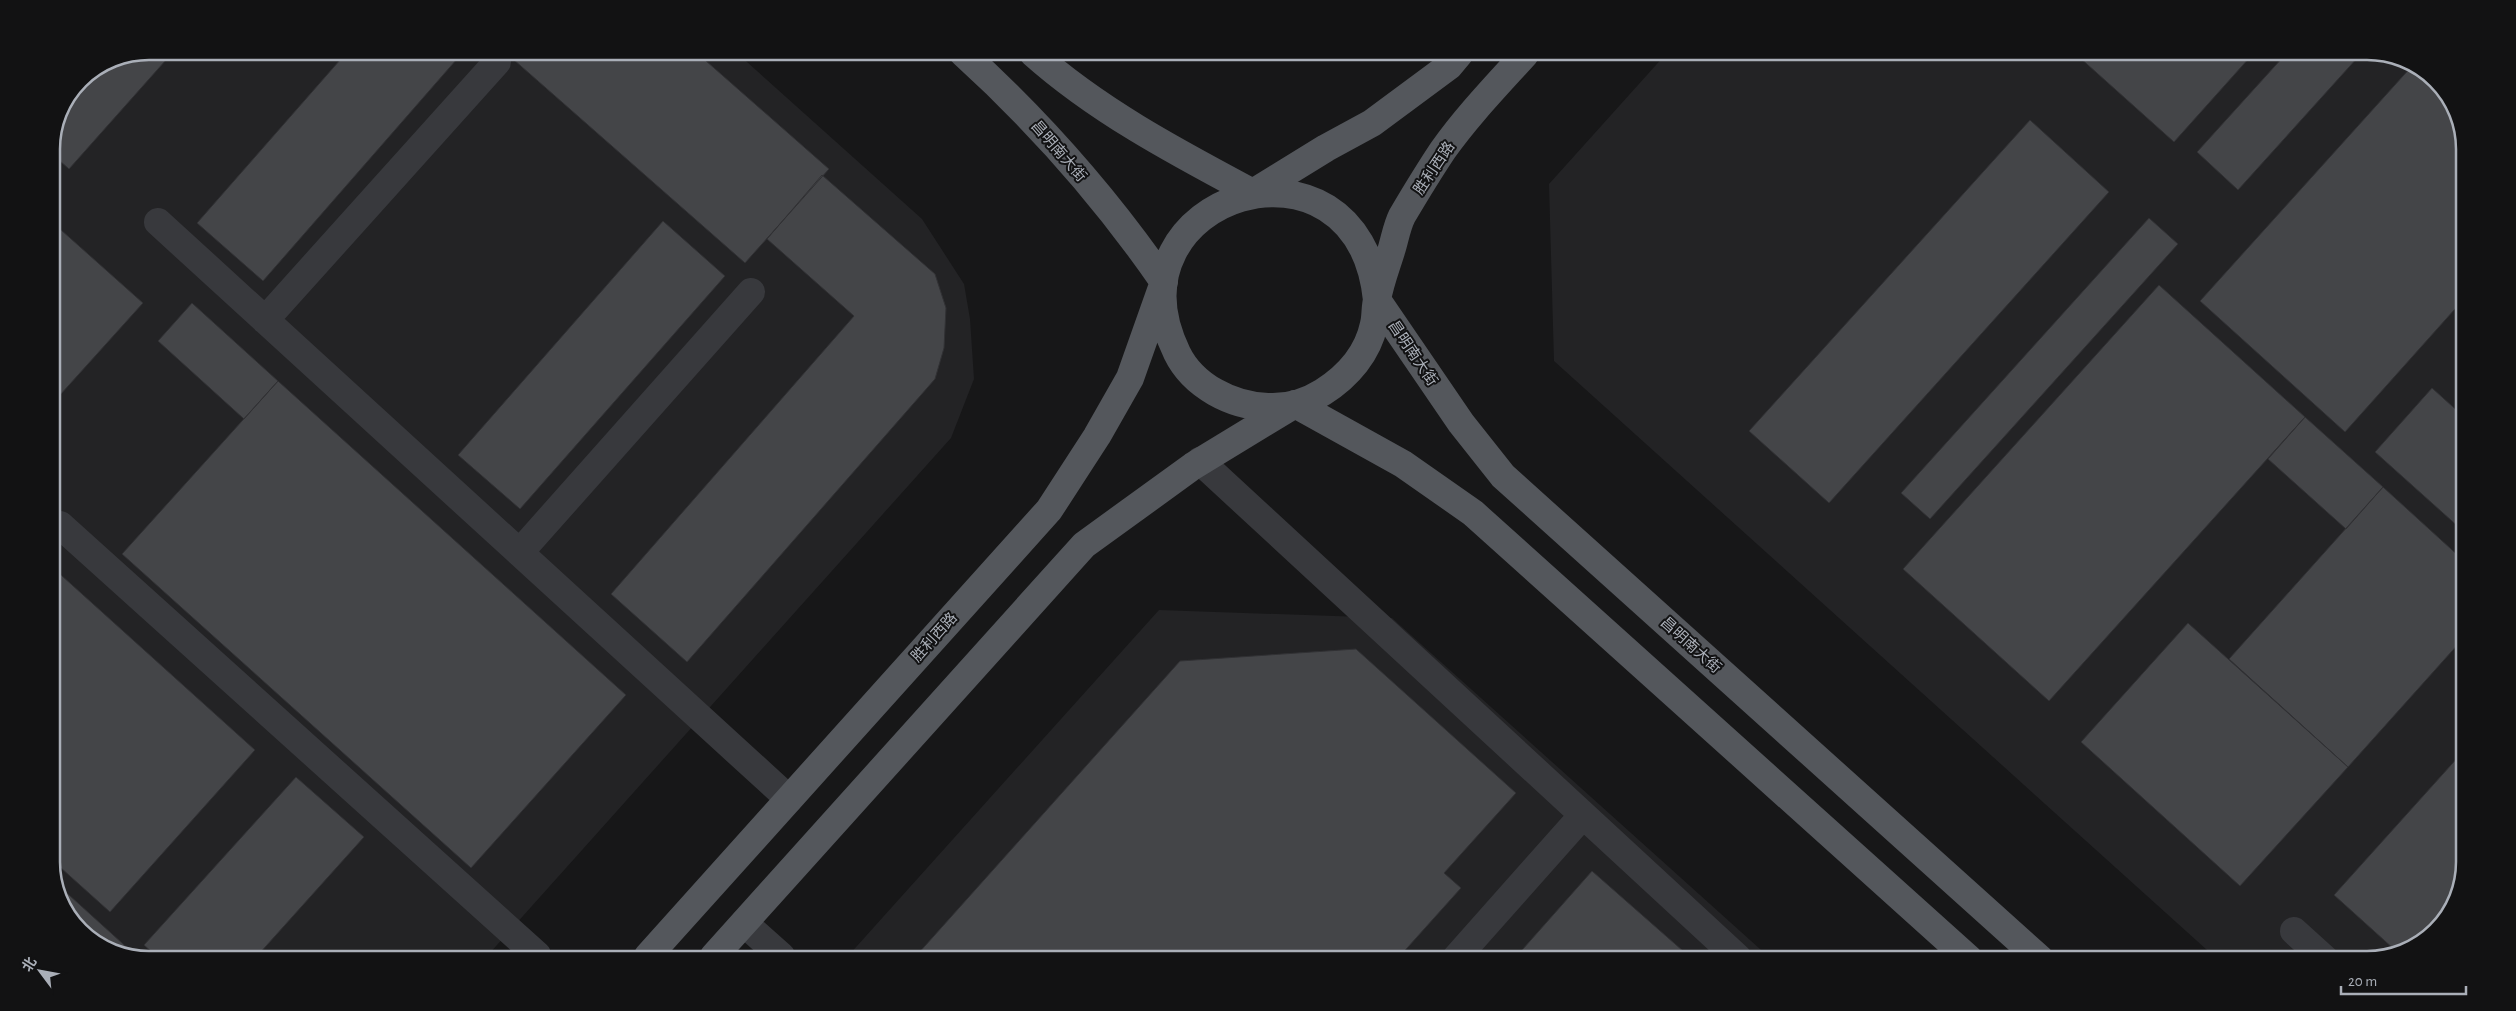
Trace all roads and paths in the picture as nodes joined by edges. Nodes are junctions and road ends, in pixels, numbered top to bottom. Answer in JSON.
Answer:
{"nodes":[{"id":1,"x":971,"y":60,"type":"edge"},
{"id":2,"x":1043,"y":60,"type":"edge"},
{"id":3,"x":1454,"y":60,"type":"edge"},
{"id":4,"x":1520,"y":60,"type":"edge"},
{"id":5,"x":497,"y":62,"type":"dead end"},
{"id":6,"x":1253,"y":193,"type":"junction"},
{"id":7,"x":158,"y":222,"type":"dead end"},
{"id":8,"x":1164,"y":282,"type":"junction"},
{"id":9,"x":751,"y":292,"type":"dead end"},
{"id":10,"x":1377,"y":300,"type":"junction"},
{"id":11,"x":265,"y":320,"type":"junction"},
{"id":12,"x":1295,"y":404,"type":"junction"},
{"id":13,"x":1200,"y":462,"type":"junction"},
{"id":14,"x":60,"y":524,"type":"dead end"},
{"id":15,"x":520,"y":552,"type":"junction"},
{"id":16,"x":789,"y":799,"type":"junction"},
{"id":17,"x":1582,"y":815,"type":"junction"},
{"id":18,"x":744,"y":922,"type":"junction"},
{"id":19,"x":2294,"y":931,"type":"dead end"},
{"id":20,"x":531,"y":951,"type":"edge"},
{"id":21,"x":652,"y":951,"type":"edge"},
{"id":22,"x":718,"y":951,"type":"edge"},
{"id":23,"x":776,"y":951,"type":"edge"},
{"id":24,"x":1462,"y":951,"type":"edge"},
{"id":25,"x":1730,"y":951,"type":"edge"},
{"id":26,"x":1960,"y":951,"type":"edge"},
{"id":27,"x":2031,"y":951,"type":"edge"},
{"id":28,"x":2316,"y":951,"type":"edge"}],
"edges":[{"from":1,"to":8,"type":"main road","name":"昌明南大街"},
{"from":2,"to":6,"type":"main road"},
{"from":3,"to":6,"type":"main road"},
{"from":4,"to":10,"type":"main road","name":"胜利西路"},
{"from":5,"to":11,"type":"lane"},
{"from":6,"to":8,"type":"main road"},
{"from":6,"to":10,"type":"main road"},
{"from":7,"to":11,"type":"lane"},
{"from":8,"to":12,"type":"main road"},
{"from":8,"to":16,"type":"main road","name":"胜利西路"},
{"from":9,"to":15,"type":"lane"},
{"from":10,"to":12,"type":"main road"},
{"from":10,"to":27,"type":"main road","name":"昌明南大街"},
{"from":11,"to":15,"type":"lane"},
{"from":12,"to":13,"type":"main road"},
{"from":12,"to":26,"type":"main road"},
{"from":13,"to":17,"type":"lane"},
{"from":13,"to":18,"type":"main road"},
{"from":14,"to":20,"type":"lane"},
{"from":15,"to":16,"type":"lane"},
{"from":16,"to":21,"type":"main road","name":"胜利西路"},
{"from":17,"to":24,"type":"lane"},
{"from":17,"to":25,"type":"lane"},
{"from":18,"to":22,"type":"main road"},
{"from":18,"to":23,"type":"lane"},
{"from":19,"to":28,"type":"lane"}]}
